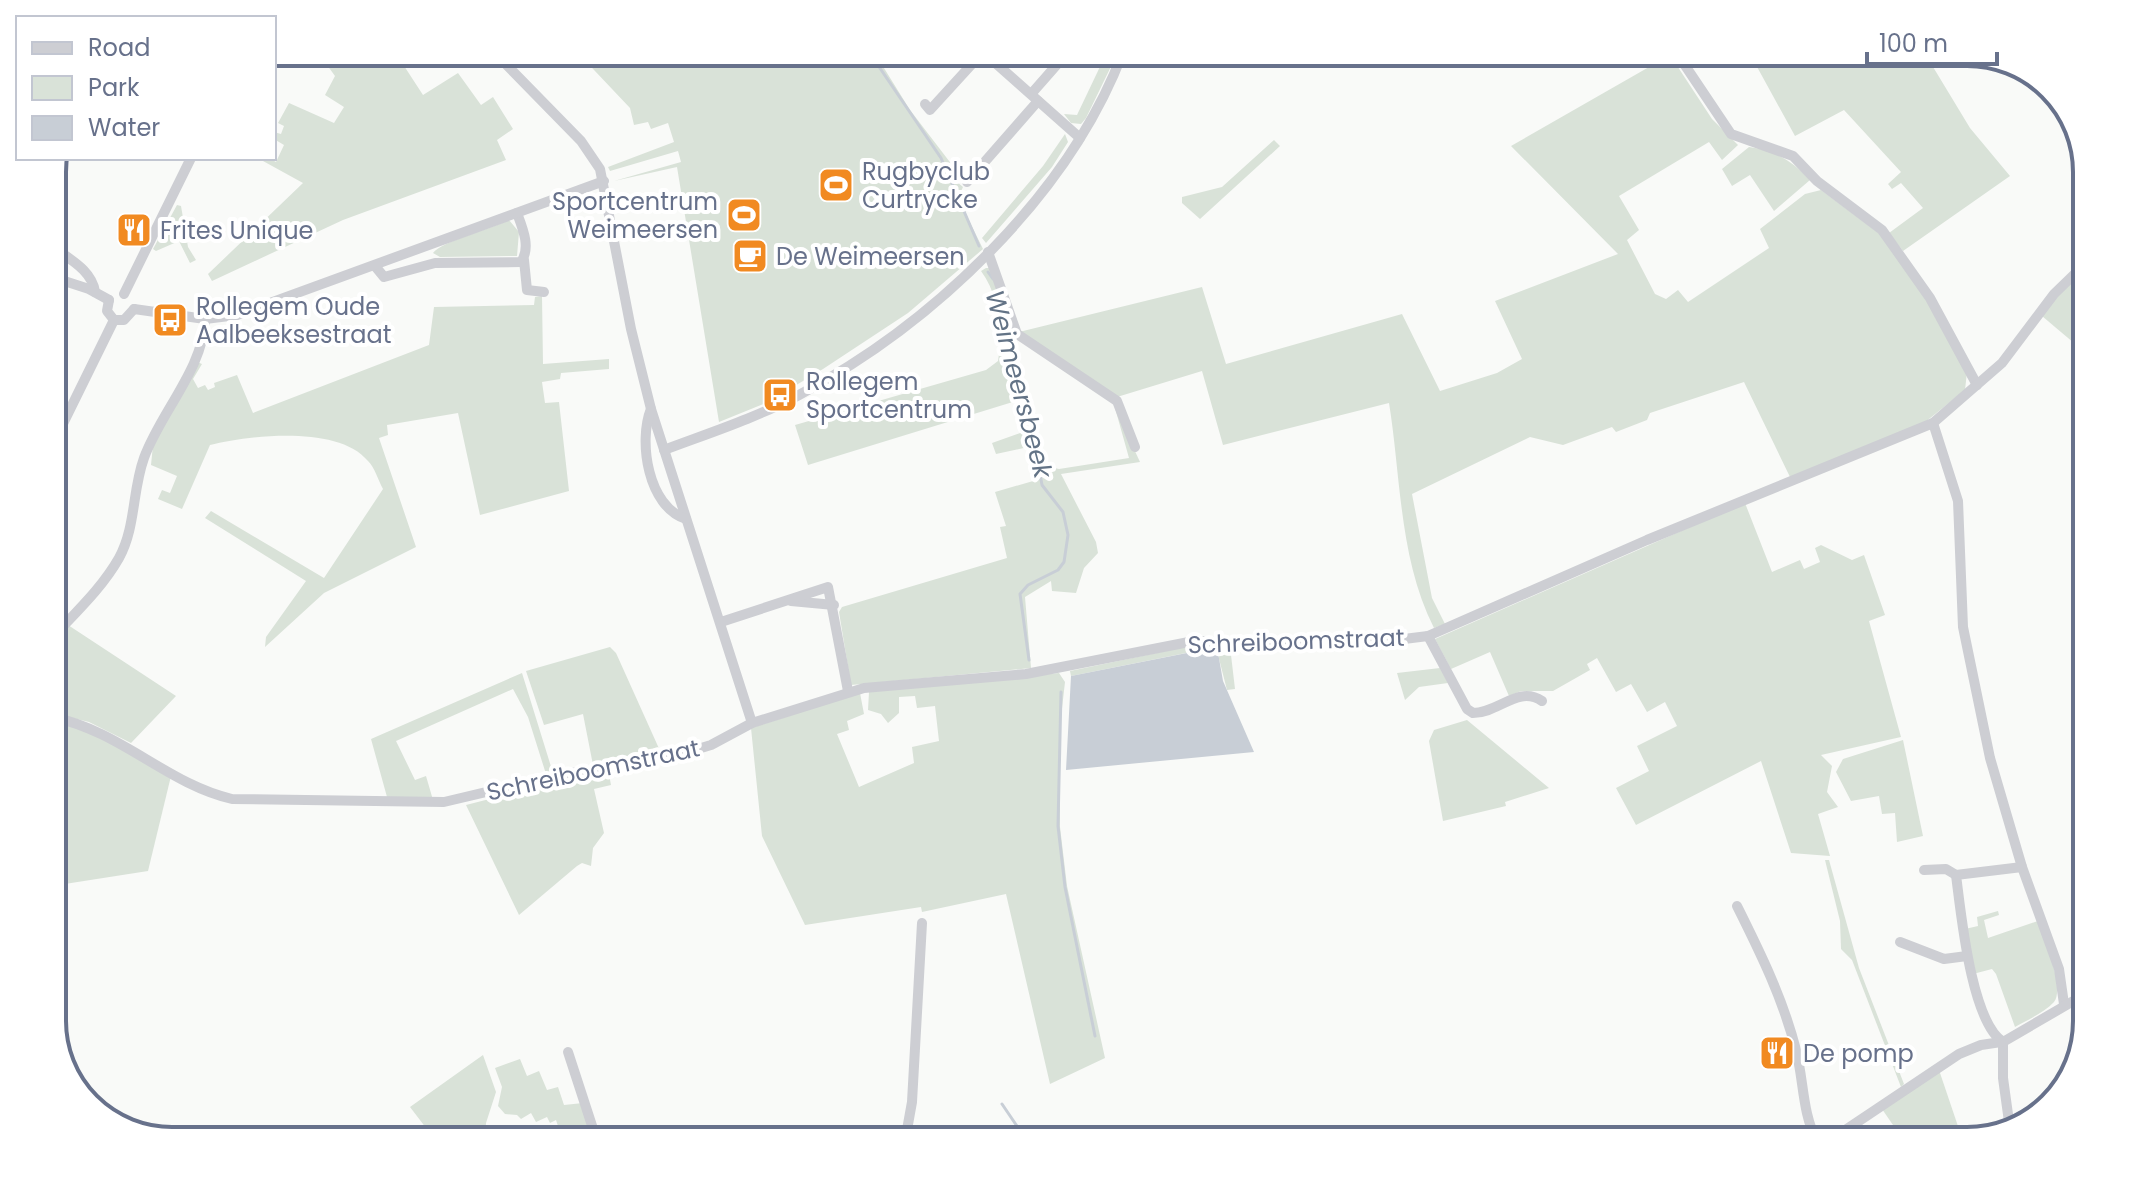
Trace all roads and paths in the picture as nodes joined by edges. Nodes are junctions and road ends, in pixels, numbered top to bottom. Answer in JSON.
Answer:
{"nodes":[{"id":1,"x":508,"y":66,"type":"edge"},
{"id":2,"x":970,"y":66,"type":"edge"},
{"id":3,"x":999,"y":66,"type":"edge"},
{"id":4,"x":1058,"y":66,"type":"edge"},
{"id":5,"x":1117,"y":66,"type":"edge"},
{"id":6,"x":1685,"y":66,"type":"edge"},
{"id":7,"x":1035,"y":97,"type":"junction"},
{"id":8,"x":925,"y":104,"type":"dead end"},
{"id":9,"x":1080,"y":138,"type":"junction"},
{"id":10,"x":190,"y":160,"type":"edge"},
{"id":11,"x":604,"y":181,"type":"junction"},
{"id":12,"x":967,"y":182,"type":"dead end"},
{"id":13,"x":517,"y":213,"type":"junction"},
{"id":14,"x":416,"y":251,"type":"junction"},
{"id":15,"x":988,"y":252,"type":"junction"},
{"id":16,"x":66,"y":257,"type":"edge"},
{"id":17,"x":524,"y":260,"type":"junction"},
{"id":18,"x":422,"y":265,"type":"junction"},
{"id":19,"x":375,"y":266,"type":"junction"},
{"id":20,"x":2073,"y":276,"type":"edge"},
{"id":21,"x":66,"y":282,"type":"edge"},
{"id":22,"x":95,"y":292,"type":"junction"},
{"id":23,"x":544,"y":292,"type":"dead end"},
{"id":24,"x":124,"y":294,"type":"junction"},
{"id":25,"x":109,"y":300,"type":"junction"},
{"id":26,"x":134,"y":309,"type":"junction"},
{"id":27,"x":205,"y":319,"type":"junction"},
{"id":28,"x":114,"y":320,"type":"junction"},
{"id":29,"x":1977,"y":385,"type":"junction"},
{"id":30,"x":651,"y":409,"type":"junction"},
{"id":31,"x":66,"y":418,"type":"edge"},
{"id":32,"x":1933,"y":423,"type":"junction"},
{"id":33,"x":1135,"y":447,"type":"dead end"},
{"id":34,"x":664,"y":450,"type":"junction"},
{"id":35,"x":686,"y":519,"type":"junction"},
{"id":36,"x":785,"y":601,"type":"junction"},
{"id":37,"x":834,"y":605,"type":"junction"},
{"id":38,"x":66,"y":622,"type":"edge"},
{"id":39,"x":721,"y":622,"type":"junction"},
{"id":40,"x":1428,"y":636,"type":"junction"},
{"id":41,"x":848,"y":691,"type":"junction"},
{"id":42,"x":1542,"y":701,"type":"dead end"},
{"id":43,"x":66,"y":721,"type":"edge"},
{"id":44,"x":752,"y":723,"type":"junction"},
{"id":45,"x":2022,"y":867,"type":"junction"},
{"id":46,"x":1924,"y":870,"type":"dead end"},
{"id":47,"x":1956,"y":875,"type":"junction"},
{"id":48,"x":1737,"y":906,"type":"dead end"},
{"id":49,"x":922,"y":923,"type":"dead end"},
{"id":50,"x":1900,"y":942,"type":"dead end"},
{"id":51,"x":1967,"y":956,"type":"junction"},
{"id":52,"x":2073,"y":1000,"type":"edge"},
{"id":53,"x":2064,"y":1004,"type":"junction"},
{"id":54,"x":2003,"y":1042,"type":"junction"},
{"id":55,"x":568,"y":1052,"type":"dead end"},
{"id":56,"x":2009,"y":1119,"type":"edge"},
{"id":57,"x":592,"y":1127,"type":"edge"},
{"id":58,"x":907,"y":1127,"type":"edge"},
{"id":59,"x":1812,"y":1127,"type":"edge"},
{"id":60,"x":1850,"y":1127,"type":"edge"}],
"edges":[{"from":1,"to":11,"type":"street"},
{"from":2,"to":8,"type":"street"},
{"from":3,"to":7,"type":"street"},
{"from":4,"to":7,"type":"street"},
{"from":5,"to":9,"type":"street"},
{"from":6,"to":29,"type":"street"},
{"from":7,"to":9,"type":"street"},
{"from":7,"to":12,"type":"street"},
{"from":9,"to":15,"type":"street"},
{"from":10,"to":24,"type":"street"},
{"from":11,"to":13,"type":"street"},
{"from":11,"to":30,"type":"street"},
{"from":13,"to":14,"type":"street"},
{"from":13,"to":17,"type":"street"},
{"from":14,"to":18,"type":"street"},
{"from":14,"to":19,"type":"street"},
{"from":15,"to":33,"type":"street"},
{"from":15,"to":34,"type":"street"},
{"from":16,"to":22,"type":"street"},
{"from":17,"to":18,"type":"street"},
{"from":17,"to":23,"type":"street"},
{"from":18,"to":19,"type":"street"},
{"from":19,"to":27,"type":"street"},
{"from":20,"to":29,"type":"street","name":"Schreiboomstraat"},
{"from":21,"to":22,"type":"street"},
{"from":22,"to":25,"type":"street"},
{"from":24,"to":25,"type":"street"},
{"from":24,"to":26,"type":"street"},
{"from":25,"to":28,"type":"street"},
{"from":26,"to":27,"type":"street"},
{"from":26,"to":28,"type":"street"},
{"from":27,"to":38,"type":"street"},
{"from":28,"to":31,"type":"street"},
{"from":29,"to":32,"type":"street","name":"Schreiboomstraat"},
{"from":30,"to":34,"type":"street"},
{"from":30,"to":35,"type":"street"},
{"from":32,"to":40,"type":"street","name":"Schreiboomstraat"},
{"from":32,"to":45,"type":"street"},
{"from":34,"to":35,"type":"street"},
{"from":35,"to":39,"type":"street"},
{"from":36,"to":37,"type":"street"},
{"from":36,"to":37,"type":"street"},
{"from":36,"to":39,"type":"street"},
{"from":37,"to":41,"type":"street"},
{"from":39,"to":44,"type":"street"},
{"from":40,"to":41,"type":"street","name":"Schreiboomstraat"},
{"from":40,"to":42,"type":"street","name":"Schreiboomstraat"},
{"from":41,"to":44,"type":"street","name":"Schreiboomstraat"},
{"from":43,"to":44,"type":"street","name":"Schreiboomstraat"},
{"from":45,"to":47,"type":"street"},
{"from":45,"to":53,"type":"street"},
{"from":46,"to":47,"type":"street"},
{"from":47,"to":51,"type":"street"},
{"from":48,"to":59,"type":"street"},
{"from":49,"to":58,"type":"street"},
{"from":50,"to":51,"type":"street"},
{"from":51,"to":54,"type":"street"},
{"from":52,"to":53,"type":"street"},
{"from":53,"to":54,"type":"street"},
{"from":54,"to":56,"type":"street"},
{"from":54,"to":60,"type":"street"},
{"from":55,"to":57,"type":"street"}]}
